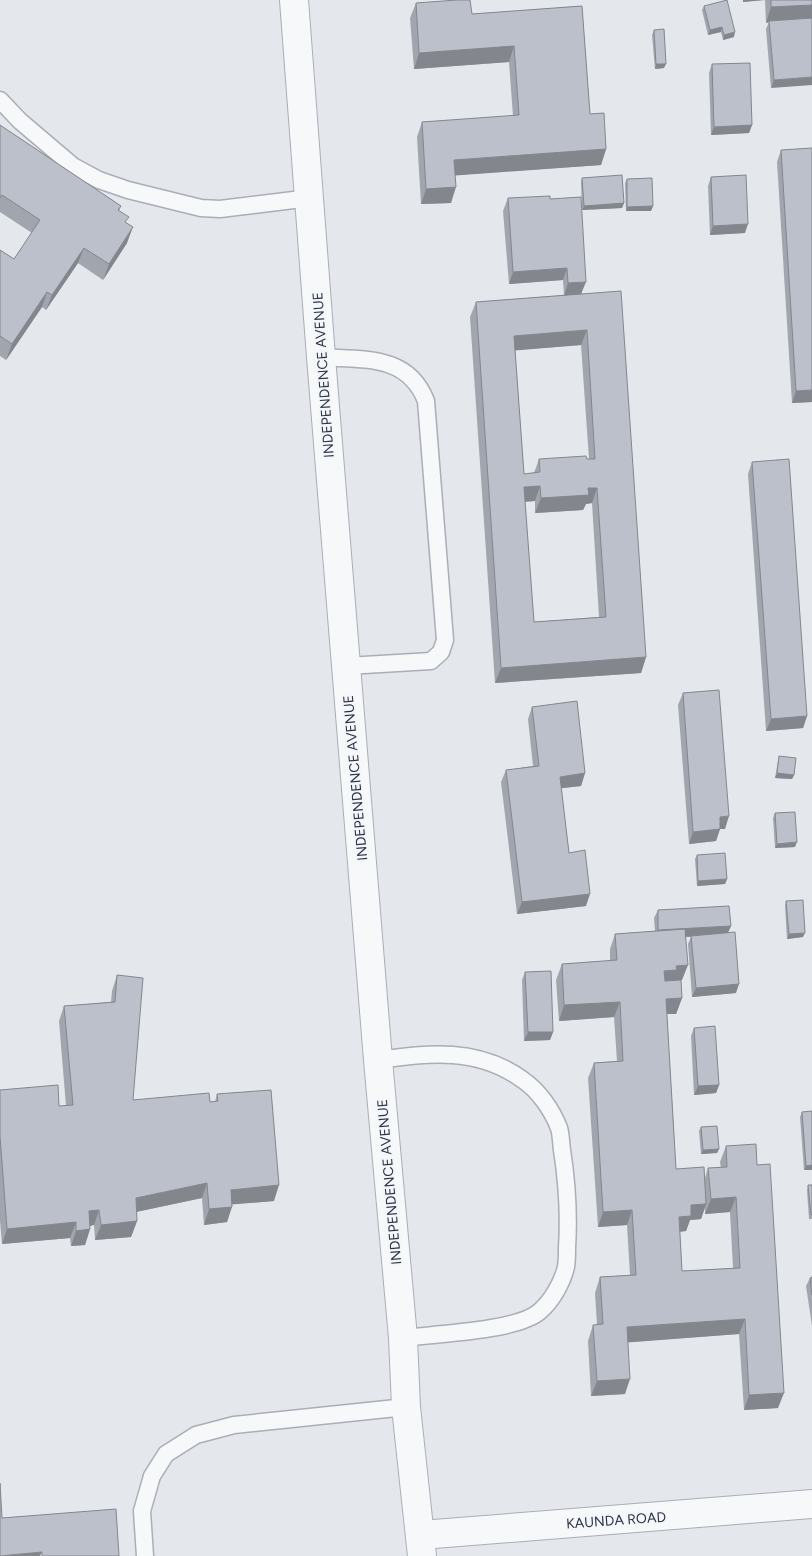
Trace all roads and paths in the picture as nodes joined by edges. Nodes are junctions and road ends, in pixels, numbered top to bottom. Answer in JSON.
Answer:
{"nodes":[{"id":1,"x":294,"y":0,"type":"edge"},
{"id":2,"x":0,"y":100,"type":"edge"},
{"id":3,"x":310,"y":198,"type":"junction"},
{"id":4,"x":321,"y":356,"type":"junction"},
{"id":5,"x":346,"y":666,"type":"junction"},
{"id":6,"x":378,"y":1060,"type":"junction"},
{"id":7,"x":403,"y":1338,"type":"junction"},
{"id":8,"x":406,"y":1407,"type":"junction"},
{"id":9,"x":812,"y":1504,"type":"edge"},
{"id":10,"x":421,"y":1545,"type":"edge"},
{"id":11,"x":145,"y":1556,"type":"edge"}],
"edges":[{"from":1,"to":3,"type":"street","name":"INDEPENDENCE AVENUE"},
{"from":2,"to":3,"type":"lane"},
{"from":3,"to":4,"type":"street","name":"INDEPENDENCE AVENUE"},
{"from":4,"to":5,"type":"street","name":"INDEPENDENCE AVENUE"},
{"from":4,"to":5,"type":"lane"},
{"from":5,"to":6,"type":"street","name":"INDEPENDENCE AVENUE"},
{"from":6,"to":7,"type":"street","name":"INDEPENDENCE AVENUE"},
{"from":6,"to":7,"type":"lane"},
{"from":7,"to":8,"type":"street","name":"INDEPENDENCE AVENUE"},
{"from":8,"to":10,"type":"street","name":"INDEPENDENCE AVENUE"},
{"from":8,"to":11,"type":"lane"},
{"from":9,"to":10,"type":"street","name":"KAUNDA ROAD"}]}
